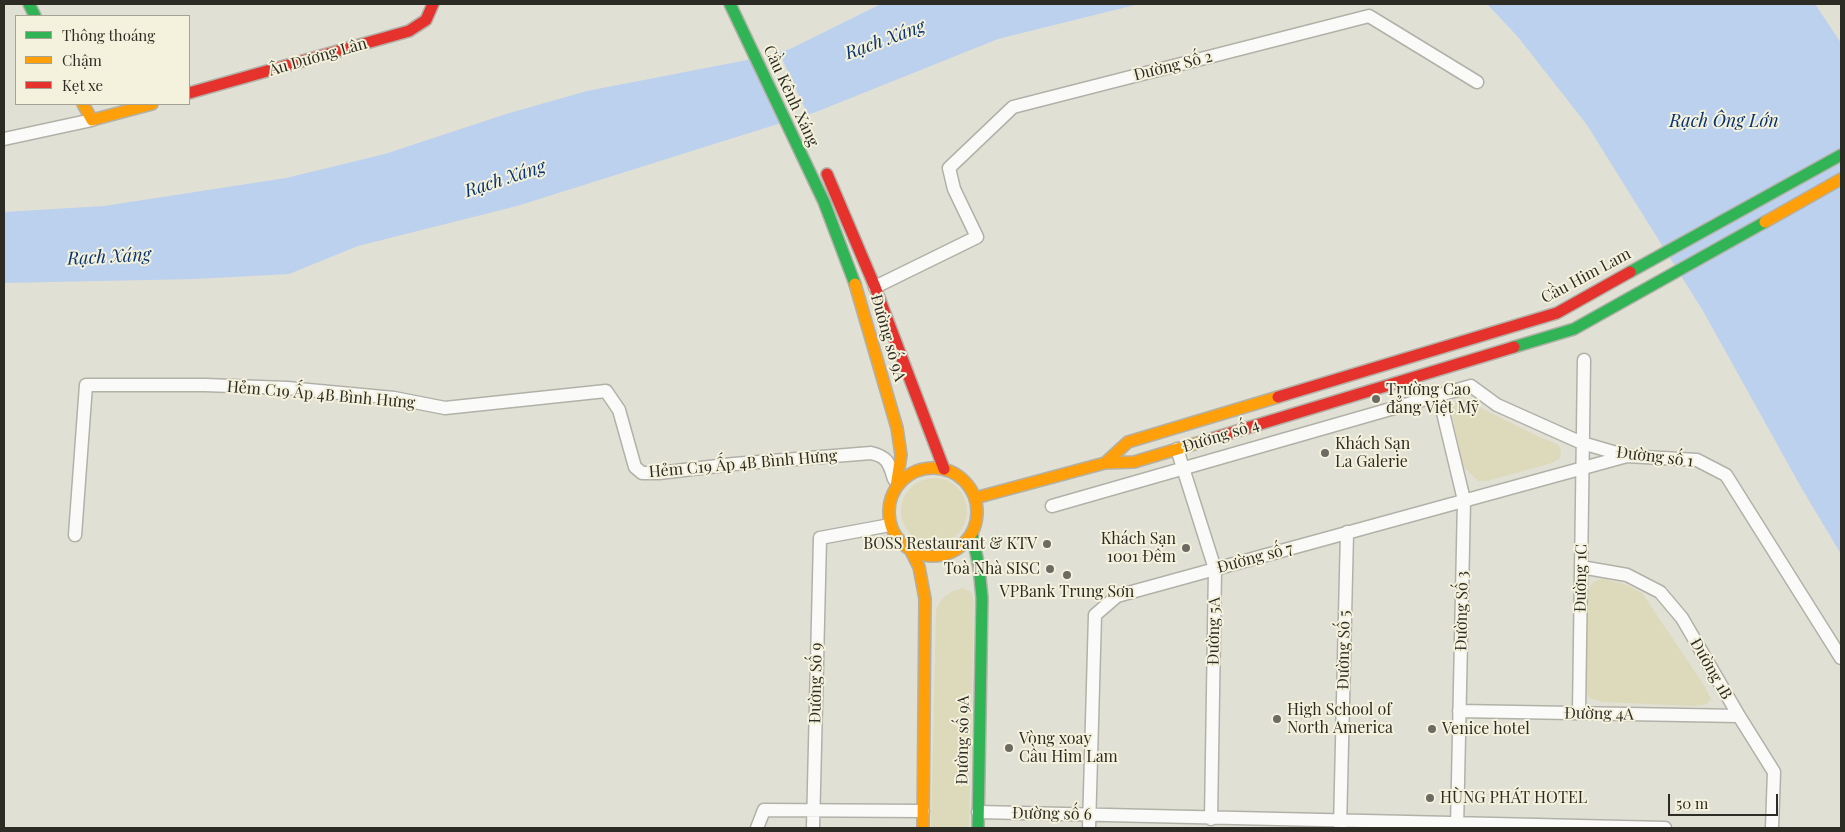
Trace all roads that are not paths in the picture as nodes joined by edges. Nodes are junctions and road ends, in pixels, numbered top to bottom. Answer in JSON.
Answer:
{"nodes":[{"id":1,"x":29,"y":4,"type":"edge"},
{"id":2,"x":434,"y":4,"type":"edge"},
{"id":3,"x":730,"y":4,"type":"edge"},
{"id":4,"x":35,"y":15,"type":"edge"},
{"id":5,"x":1477,"y":82,"type":"dead end"},
{"id":6,"x":190,"y":93,"type":"edge"},
{"id":7,"x":84,"y":105,"type":"edge"},
{"id":8,"x":148,"y":105,"type":"edge"},
{"id":9,"x":92,"y":120,"type":"junction"},
{"id":10,"x":4,"y":139,"type":"edge"},
{"id":11,"x":1841,"y":155,"type":"edge"},
{"id":12,"x":821,"y":161,"type":"dead end"},
{"id":13,"x":1841,"y":179,"type":"edge"},
{"id":14,"x":838,"y":196,"type":"joint"},
{"id":15,"x":824,"y":202,"type":"joint"},
{"id":16,"x":875,"y":287,"type":"junction"},
{"id":17,"x":1584,"y":360,"type":"dead end"},
{"id":18,"x":1439,"y":396,"type":"junction"},
{"id":19,"x":1270,"y":399,"type":"joint"},
{"id":20,"x":1277,"y":419,"type":"junction"},
{"id":21,"x":1582,"y":443,"type":"junction"},
{"id":22,"x":1177,"y":449,"type":"junction"},
{"id":23,"x":1626,"y":456,"type":"junction"},
{"id":24,"x":1105,"y":463,"type":"junction"},
{"id":25,"x":1582,"y":468,"type":"junction"},
{"id":26,"x":944,"y":469,"type":"junction"},
{"id":27,"x":1183,"y":469,"type":"junction"},
{"id":28,"x":896,"y":487,"type":"junction"},
{"id":29,"x":975,"y":498,"type":"junction"},
{"id":30,"x":1464,"y":500,"type":"junction"},
{"id":31,"x":1052,"y":506,"type":"dead end"},
{"id":32,"x":890,"y":525,"type":"junction"},
{"id":33,"x":1347,"y":532,"type":"junction"},
{"id":34,"x":972,"y":534,"type":"junction"},
{"id":35,"x":75,"y":535,"type":"dead end"},
{"id":36,"x":911,"y":550,"type":"junction"},
{"id":37,"x":1581,"y":567,"type":"junction"},
{"id":38,"x":1216,"y":568,"type":"junction"},
{"id":39,"x":1841,"y":658,"type":"edge"},
{"id":40,"x":1459,"y":711,"type":"junction"},
{"id":41,"x":1579,"y":713,"type":"junction"},
{"id":42,"x":1739,"y":716,"type":"junction"},
{"id":43,"x":814,"y":810,"type":"junction"},
{"id":44,"x":924,"y":811,"type":"junction"},
{"id":45,"x":978,"y":812,"type":"junction"},
{"id":46,"x":1090,"y":814,"type":"junction"},
{"id":47,"x":1211,"y":818,"type":"junction"},
{"id":48,"x":1340,"y":825,"type":"edge"},
{"id":49,"x":1457,"y":826,"type":"edge"},
{"id":50,"x":757,"y":828,"type":"edge"},
{"id":51,"x":814,"y":828,"type":"edge"},
{"id":52,"x":923,"y":828,"type":"edge"},
{"id":53,"x":978,"y":828,"type":"edge"},
{"id":54,"x":1089,"y":828,"type":"edge"},
{"id":55,"x":1665,"y":828,"type":"edge"},
{"id":56,"x":1772,"y":828,"type":"edge"}],
"edges":[{"from":1,"to":4,"type":"main road"},
{"from":2,"to":6,"type":"main road","name":"Âu Dương Lân"},
{"from":3,"to":15,"type":"main road","name":"Cầu Kênh Xáng"},
{"from":5,"to":16,"type":"street","name":"Đường Số 2"},
{"from":7,"to":9,"type":"main road"},
{"from":8,"to":9,"type":"main road"},
{"from":9,"to":10,"type":"street"},
{"from":11,"to":19,"type":"main road","name":"Cầu Him Lam"},
{"from":12,"to":14,"type":"main road","name":"Cầu Kênh Xáng"},
{"from":13,"to":20,"type":"main road"},
{"from":14,"to":16,"type":"main road","name":"Đường số 9A"},
{"from":15,"to":28,"type":"main road","name":"Đường số 9A"},
{"from":16,"to":26,"type":"main road","name":"Đường số 9A"},
{"from":17,"to":21,"type":"street","name":"Đường 1C"},
{"from":18,"to":20,"type":"street","name":"Đường số 4"},
{"from":18,"to":21,"type":"street","name":"Đường số 1"},
{"from":18,"to":27,"type":"street"},
{"from":18,"to":30,"type":"street","name":"Đường Số 3"},
{"from":19,"to":24,"type":"main road","name":"Đường số 4"},
{"from":20,"to":22,"type":"main road","name":"Đường số 4"},
{"from":21,"to":23,"type":"street","name":"Đường số 1"},
{"from":21,"to":25,"type":"street","name":"Đường 1C"},
{"from":22,"to":24,"type":"main road","name":"Đường số 4"},
{"from":22,"to":27,"type":"street","name":"Đường 5A"},
{"from":23,"to":25,"type":"street","name":"Đường số 7"},
{"from":23,"to":39,"type":"street","name":"Đường số 1"},
{"from":24,"to":29,"type":"main road","name":"Đường số 4"},
{"from":25,"to":30,"type":"street","name":"Đường số 7"},
{"from":25,"to":37,"type":"street","name":"Đường 1C"},
{"from":26,"to":28,"type":"main road"},
{"from":26,"to":29,"type":"main road"},
{"from":27,"to":31,"type":"street"},
{"from":27,"to":38,"type":"street","name":"Đường 5A"},
{"from":28,"to":32,"type":"main road"},
{"from":28,"to":35,"type":"street","name":"Hẻm C19 Ấp 4B Bình Hưng"},
{"from":29,"to":34,"type":"main road"},
{"from":30,"to":33,"type":"street","name":"Đường số 7"},
{"from":30,"to":40,"type":"street","name":"Đường Số 3"},
{"from":32,"to":36,"type":"main road"},
{"from":32,"to":43,"type":"street","name":"Đường Số 9"},
{"from":33,"to":38,"type":"street","name":"Đường số 7"},
{"from":33,"to":48,"type":"street","name":"Đường Số 5"},
{"from":34,"to":36,"type":"main road"},
{"from":34,"to":45,"type":"main road","name":"Đường số 9A"},
{"from":36,"to":44,"type":"main road"},
{"from":37,"to":41,"type":"street","name":"Đường 1C"},
{"from":37,"to":42,"type":"street","name":"Đường 1B"},
{"from":38,"to":46,"type":"street","name":"Đường số 7"},
{"from":38,"to":47,"type":"street","name":"Đường 5A"},
{"from":40,"to":41,"type":"street","name":"Đường 4A"},
{"from":40,"to":49,"type":"street","name":"Đường Số 3"},
{"from":41,"to":42,"type":"street","name":"Đường 4A"},
{"from":42,"to":56,"type":"street","name":"Đường 1B"},
{"from":43,"to":44,"type":"street"},
{"from":43,"to":50,"type":"street"},
{"from":43,"to":51,"type":"street","name":"Đường Số 9"},
{"from":44,"to":52,"type":"main road"},
{"from":45,"to":46,"type":"street","name":"Đường số 6"},
{"from":45,"to":53,"type":"main road","name":"Đường số 9A"},
{"from":46,"to":47,"type":"street","name":"Đường số 6"},
{"from":46,"to":54,"type":"street","name":"Đường số 7"},
{"from":47,"to":48,"type":"street","name":"Đường số 6"},
{"from":48,"to":49,"type":"street","name":"Đường số 6"},
{"from":49,"to":55,"type":"street","name":"Đường số 6"}]}
